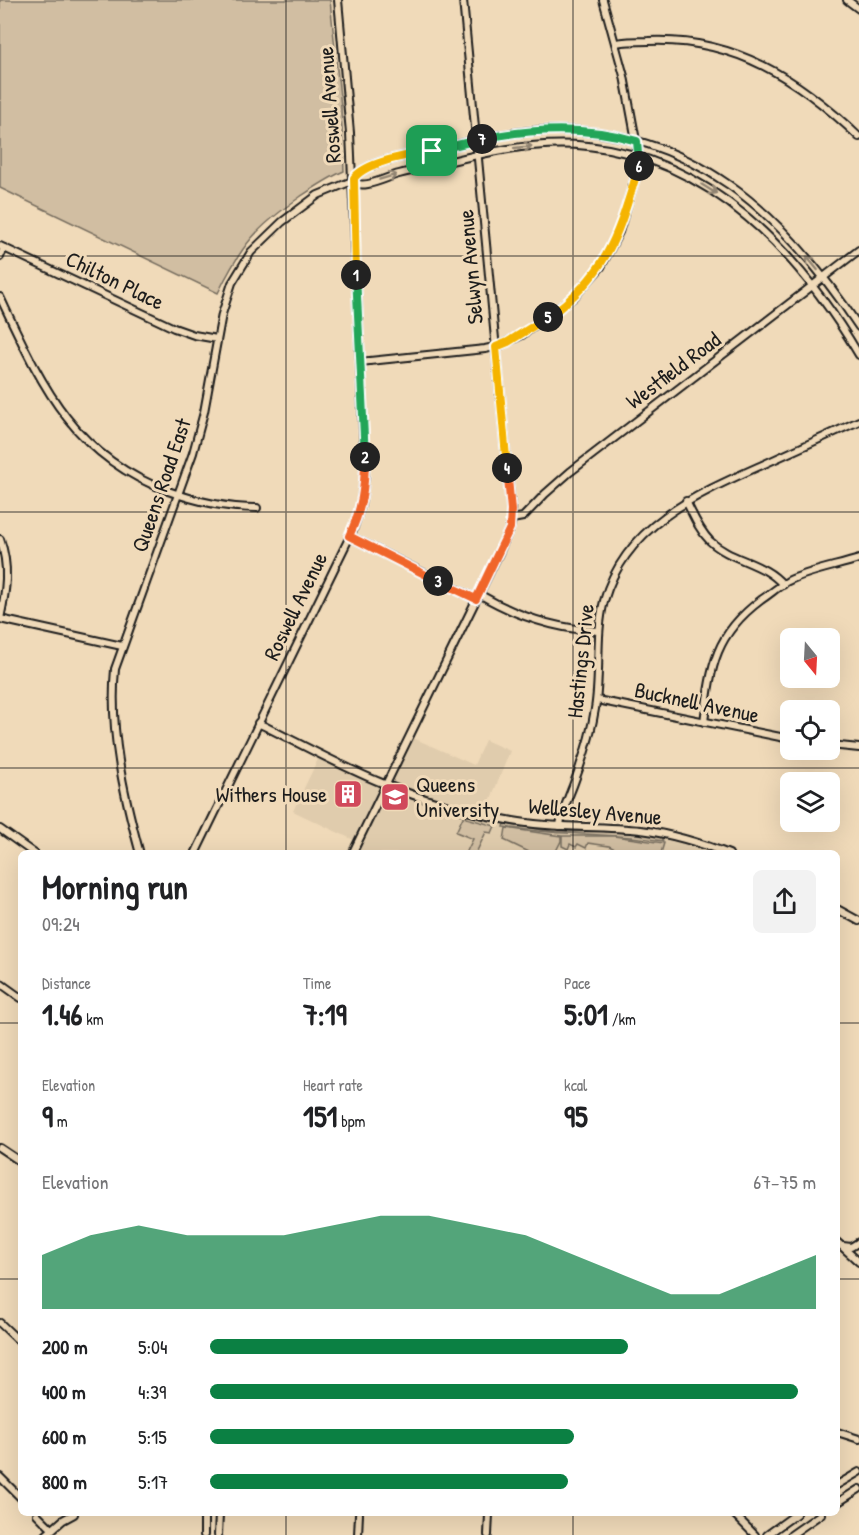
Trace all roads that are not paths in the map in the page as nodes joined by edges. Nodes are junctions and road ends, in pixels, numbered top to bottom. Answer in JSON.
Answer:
{"nodes":[{"id":1,"x":338,"y":0,"type":"edge"},
{"id":2,"x":463,"y":0,"type":"edge"},
{"id":3,"x":603,"y":0,"type":"edge"},
{"id":4,"x":847,"y":0,"type":"edge"},
{"id":5,"x":859,"y":9,"type":"edge"},
{"id":6,"x":616,"y":43,"type":"junction"},
{"id":7,"x":859,"y":137,"type":"edge"},
{"id":8,"x":476,"y":140,"type":"junction"},
{"id":9,"x":637,"y":141,"type":"junction"},
{"id":10,"x":478,"y":155,"type":"junction"},
{"id":11,"x":640,"y":157,"type":"junction"},
{"id":12,"x":352,"y":181,"type":"junction"},
{"id":13,"x":2,"y":247,"type":"edge"},
{"id":14,"x":859,"y":250,"type":"edge"},
{"id":15,"x":0,"y":257,"type":"edge"},
{"id":16,"x":824,"y":278,"type":"junction"},
{"id":17,"x":813,"y":286,"type":"junction"},
{"id":18,"x":0,"y":297,"type":"edge"},
{"id":19,"x":859,"y":327,"type":"edge"},
{"id":20,"x":217,"y":339,"type":"junction"},
{"id":21,"x":496,"y":347,"type":"junction"},
{"id":22,"x":859,"y":355,"type":"edge"},
{"id":23,"x":360,"y":362,"type":"junction"},
{"id":24,"x":859,"y":421,"type":"edge"},
{"id":25,"x":178,"y":495,"type":"junction"},
{"id":26,"x":686,"y":501,"type":"junction"},
{"id":27,"x":257,"y":508,"type":"dead end"},
{"id":28,"x":512,"y":519,"type":"junction"},
{"id":29,"x":349,"y":536,"type":"junction"},
{"id":30,"x":0,"y":540,"type":"edge"},
{"id":31,"x":859,"y":559,"type":"edge"},
{"id":32,"x":783,"y":585,"type":"junction"},
{"id":33,"x":477,"y":597,"type":"junction"},
{"id":34,"x":0,"y":619,"type":"edge"},
{"id":35,"x":599,"y":631,"type":"junction"},
{"id":36,"x":122,"y":646,"type":"junction"},
{"id":37,"x":597,"y":700,"type":"junction"},
{"id":38,"x":704,"y":722,"type":"junction"},
{"id":39,"x":258,"y":723,"type":"junction"},
{"id":40,"x":780,"y":737,"type":"edge"},
{"id":41,"x":840,"y":746,"type":"edge"},
{"id":42,"x":859,"y":748,"type":"edge"},
{"id":43,"x":386,"y":784,"type":"junction"},
{"id":44,"x":560,"y":826,"type":"junction"},
{"id":45,"x":0,"y":829,"type":"edge"},
{"id":46,"x":29,"y":850,"type":"edge"},
{"id":47,"x":139,"y":850,"type":"edge"},
{"id":48,"x":197,"y":850,"type":"edge"},
{"id":49,"x":354,"y":850,"type":"edge"},
{"id":50,"x":718,"y":850,"type":"edge"},
{"id":51,"x":840,"y":911,"type":"edge"},
{"id":52,"x":859,"y":921,"type":"edge"},
{"id":53,"x":0,"y":983,"type":"edge"},
{"id":54,"x":18,"y":996,"type":"edge"},
{"id":55,"x":0,"y":1148,"type":"edge"},
{"id":56,"x":18,"y":1160,"type":"edge"},
{"id":57,"x":859,"y":1242,"type":"edge"},
{"id":58,"x":840,"y":1244,"type":"edge"},
{"id":59,"x":840,"y":1245,"type":"edge"},
{"id":60,"x":859,"y":1262,"type":"edge"},
{"id":61,"x":0,"y":1323,"type":"edge"},
{"id":62,"x":18,"y":1340,"type":"edge"},
{"id":63,"x":840,"y":1433,"type":"edge"},
{"id":64,"x":859,"y":1439,"type":"edge"},
{"id":65,"x":859,"y":1472,"type":"edge"},
{"id":66,"x":0,"y":1477,"type":"edge"},
{"id":67,"x":840,"y":1483,"type":"edge"},
{"id":68,"x":859,"y":1489,"type":"edge"},
{"id":69,"x":18,"y":1495,"type":"edge"},
{"id":70,"x":840,"y":1501,"type":"edge"},
{"id":71,"x":39,"y":1516,"type":"edge"},
{"id":72,"x":70,"y":1516,"type":"edge"},
{"id":73,"x":204,"y":1516,"type":"edge"},
{"id":74,"x":219,"y":1516,"type":"edge"},
{"id":75,"x":358,"y":1516,"type":"edge"},
{"id":76,"x":489,"y":1516,"type":"edge"},
{"id":77,"x":736,"y":1516,"type":"edge"},
{"id":78,"x":793,"y":1516,"type":"edge"},
{"id":79,"x":817,"y":1516,"type":"edge"},
{"id":80,"x":52,"y":1529,"type":"junction"},
{"id":81,"x":46,"y":1535,"type":"edge"},
{"id":82,"x":204,"y":1535,"type":"edge"},
{"id":83,"x":218,"y":1535,"type":"edge"},
{"id":84,"x":358,"y":1535,"type":"edge"},
{"id":85,"x":488,"y":1535,"type":"edge"},
{"id":86,"x":755,"y":1535,"type":"edge"},
{"id":87,"x":767,"y":1535,"type":"edge"},
{"id":88,"x":791,"y":1535,"type":"edge"}],
"edges":[{"from":1,"to":12,"type":"street","name":"Roswell Avenue"},
{"from":2,"to":8,"type":"street","name":"Selwyn Avenue"},
{"from":3,"to":6,"type":"street"},
{"from":4,"to":5,"type":"street"},
{"from":6,"to":7,"type":"street"},
{"from":6,"to":9,"type":"street"},
{"from":8,"to":9,"type":"street"},
{"from":8,"to":10,"type":"street","name":"Selwyn Avenue"},
{"from":8,"to":12,"type":"street"},
{"from":9,"to":11,"type":"street"},
{"from":16,"to":9,"type":"street","one_way":true},
{"from":10,"to":11,"type":"street","one_way":true},
{"from":12,"to":10,"type":"street","one_way":true},
{"from":10,"to":21,"type":"street","name":"Selwyn Avenue"},
{"from":11,"to":17,"type":"street","one_way":true},
{"from":11,"to":21,"type":"street"},
{"from":12,"to":20,"type":"street","name":"Queens Road East"},
{"from":12,"to":23,"type":"street","name":"Roswell Avenue"},
{"from":13,"to":15,"type":"street"},
{"from":13,"to":20,"type":"street","name":"Chilton Place"},
{"from":14,"to":16,"type":"street","name":"Westfield Road"},
{"from":16,"to":17,"type":"street","name":"Westfield Road"},
{"from":16,"to":19,"type":"street"},
{"from":17,"to":22,"type":"street"},
{"from":17,"to":28,"type":"street","name":"Westfield Road"},
{"from":18,"to":25,"type":"street"},
{"from":20,"to":25,"type":"street","name":"Queens Road East"},
{"from":21,"to":23,"type":"street"},
{"from":21,"to":28,"type":"street","name":"Selwyn Avenue"},
{"from":23,"to":29,"type":"street","name":"Roswell Avenue"},
{"from":24,"to":26,"type":"street","name":"Hastings Drive"},
{"from":25,"to":27,"type":"street"},
{"from":25,"to":36,"type":"street","name":"Queens Road East"},
{"from":26,"to":32,"type":"street"},
{"from":26,"to":35,"type":"street","name":"Hastings Drive"},
{"from":28,"to":33,"type":"street","name":"Selwyn Avenue"},
{"from":29,"to":33,"type":"street"},
{"from":29,"to":39,"type":"street","name":"Roswell Avenue"},
{"from":30,"to":34,"type":"street"},
{"from":31,"to":32,"type":"street"},
{"from":32,"to":38,"type":"street"},
{"from":33,"to":35,"type":"street"},
{"from":33,"to":43,"type":"street","name":"Selwyn Avenue"},
{"from":34,"to":36,"type":"street"},
{"from":35,"to":37,"type":"street","name":"Hastings Drive"},
{"from":36,"to":47,"type":"street","name":"Queens Road East"},
{"from":37,"to":38,"type":"street","name":"Bucknell Avenue"},
{"from":37,"to":44,"type":"street","name":"Hastings Drive"},
{"from":38,"to":40,"type":"street","name":"Bucknell Avenue"},
{"from":39,"to":43,"type":"street","name":"Wellesley Avenue"},
{"from":39,"to":48,"type":"street","name":"Roswell Avenue"},
{"from":41,"to":42,"type":"street"},
{"from":43,"to":44,"type":"street","name":"Wellesley Avenue"},
{"from":43,"to":49,"type":"street","name":"Selwyn Avenue"},
{"from":44,"to":50,"type":"street","name":"Wellesley Avenue"},
{"from":45,"to":46,"type":"street"},
{"from":51,"to":52,"type":"street"},
{"from":53,"to":54,"type":"street"},
{"from":55,"to":56,"type":"street"},
{"from":57,"to":58,"type":"street"},
{"from":59,"to":60,"type":"street"},
{"from":61,"to":62,"type":"street"},
{"from":63,"to":64,"type":"street"},
{"from":65,"to":67,"type":"street"},
{"from":66,"to":69,"type":"street"},
{"from":68,"to":70,"type":"street"},
{"from":71,"to":80,"type":"street"},
{"from":72,"to":80,"type":"street"},
{"from":73,"to":82,"type":"street"},
{"from":74,"to":83,"type":"street"},
{"from":75,"to":84,"type":"street"},
{"from":76,"to":85,"type":"street"},
{"from":77,"to":86,"type":"street"},
{"from":78,"to":87,"type":"street"},
{"from":79,"to":88,"type":"street"},
{"from":80,"to":81,"type":"street"}]}
